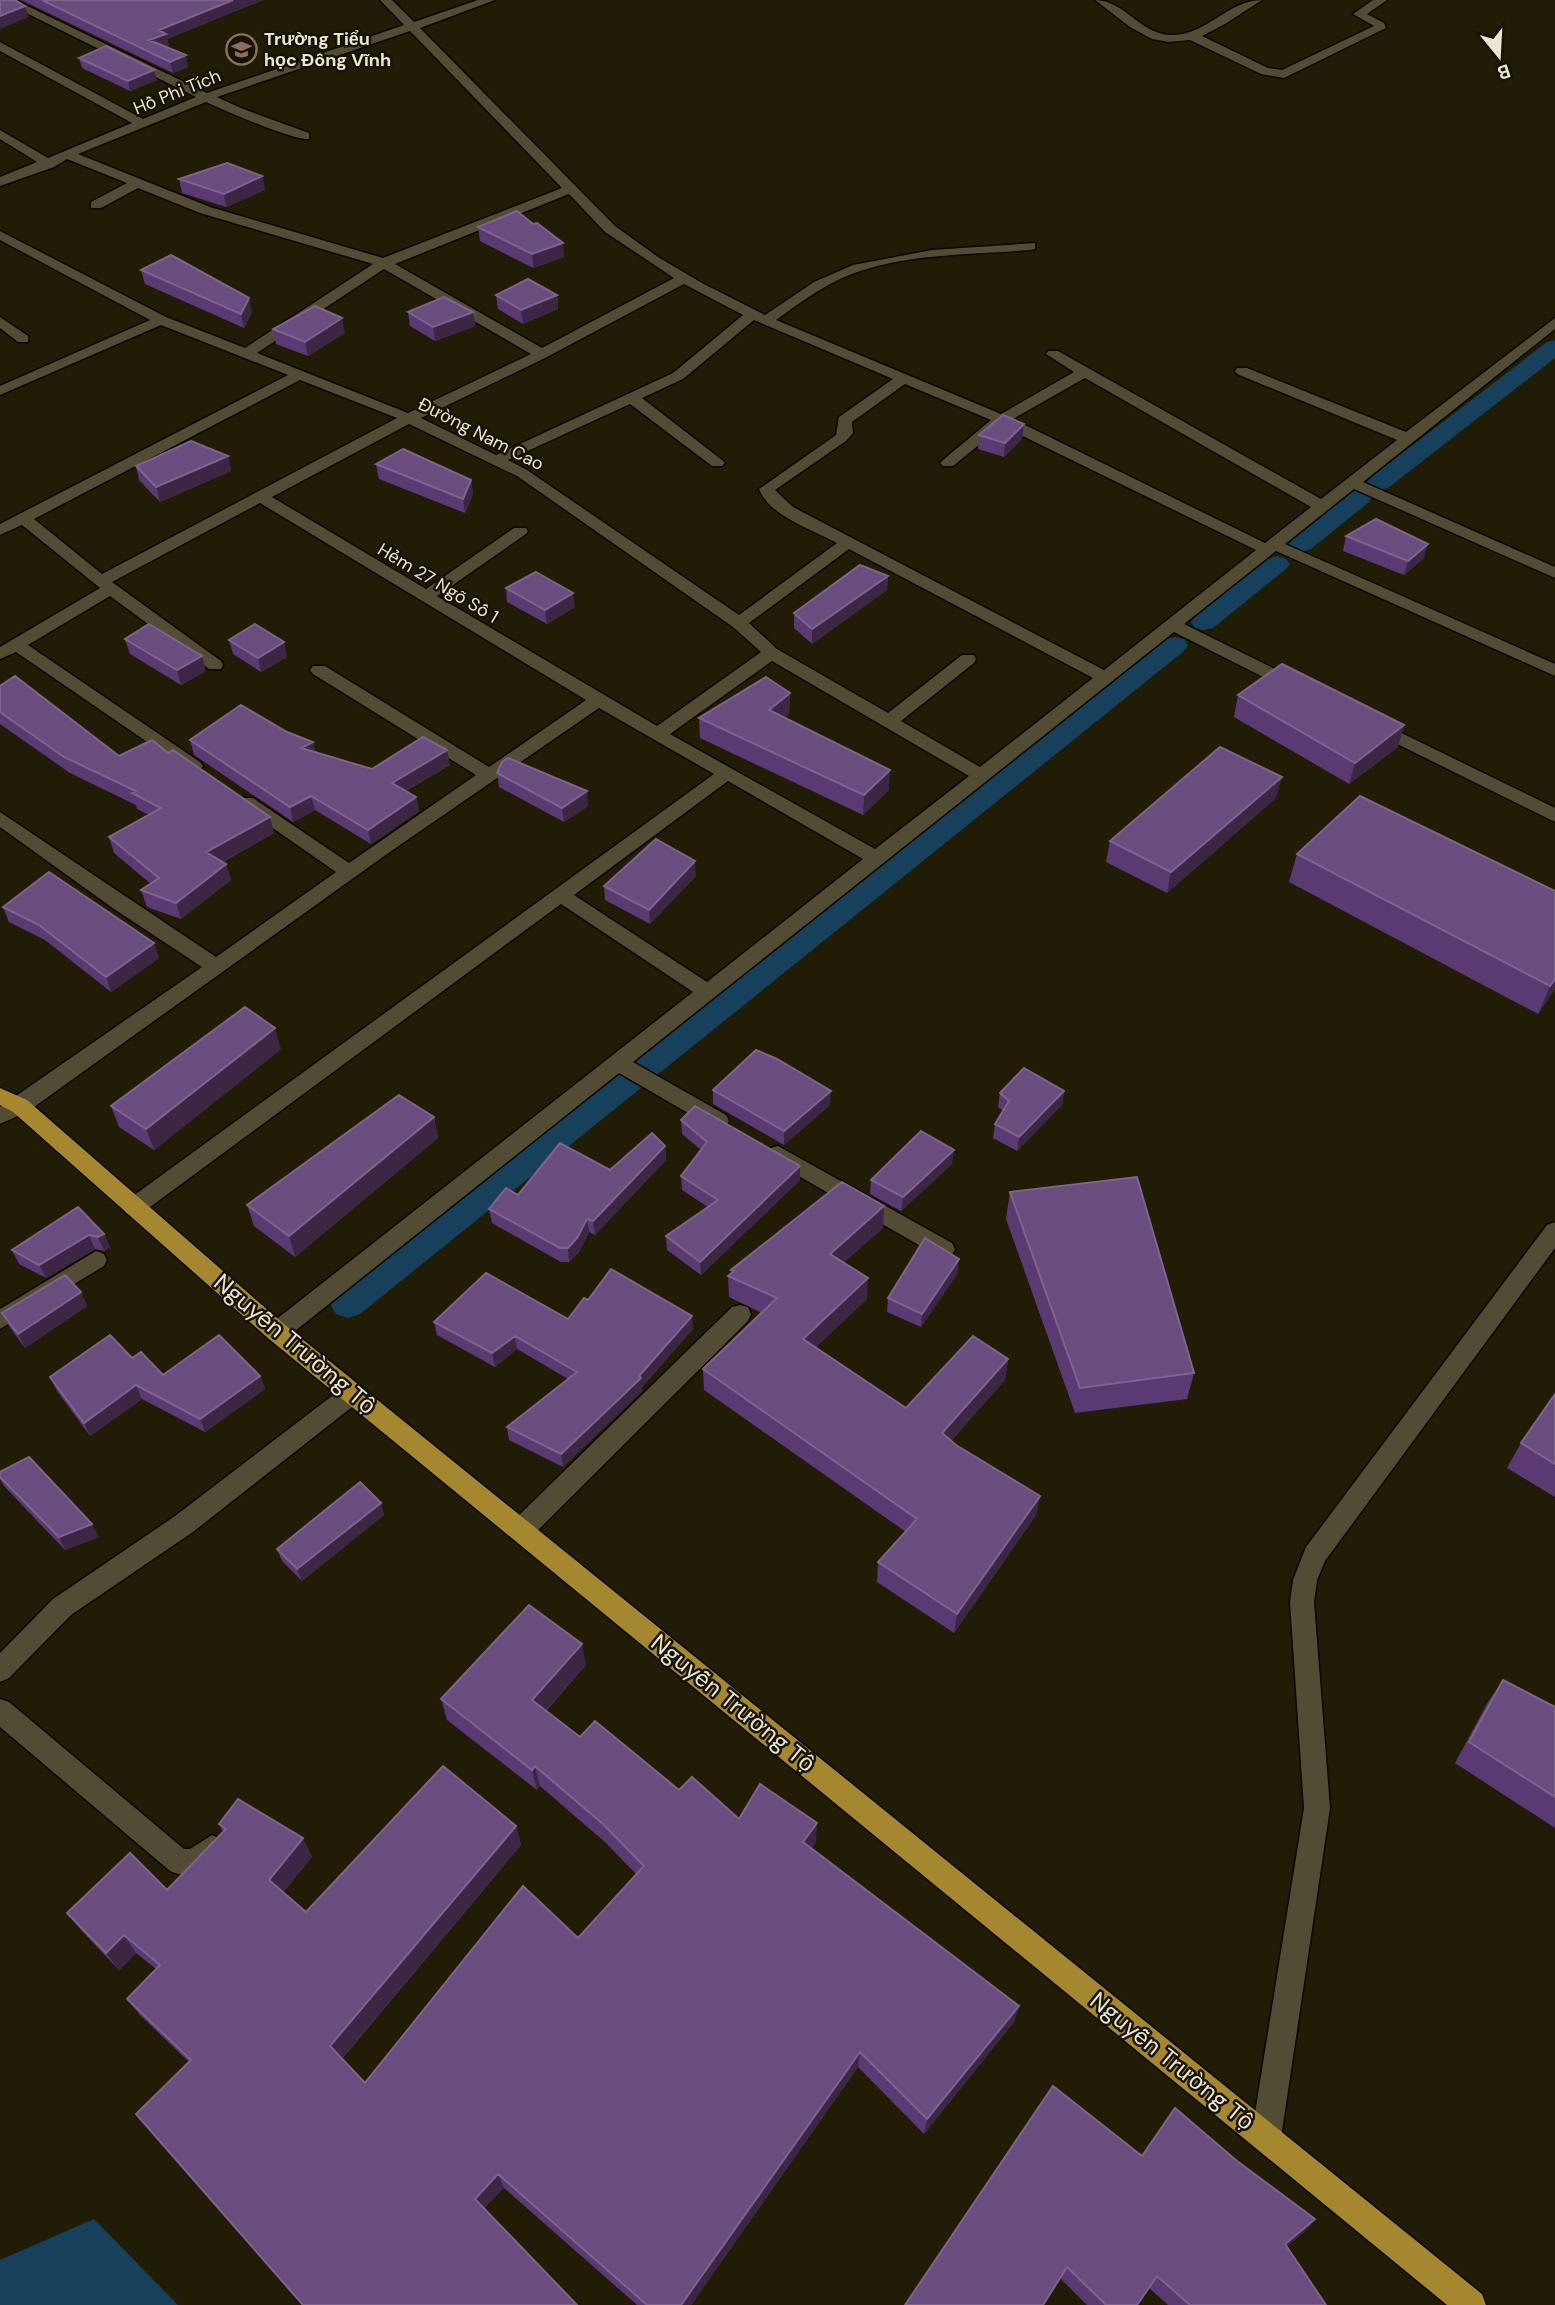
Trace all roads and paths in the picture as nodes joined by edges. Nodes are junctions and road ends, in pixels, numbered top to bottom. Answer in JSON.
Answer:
{"nodes":[{"id":1,"x":6,"y":0,"type":"edge"},
{"id":2,"x":386,"y":0,"type":"edge"},
{"id":3,"x":489,"y":0,"type":"edge"},
{"id":4,"x":1101,"y":0,"type":"edge"},
{"id":5,"x":1256,"y":0,"type":"edge"},
{"id":6,"x":1381,"y":0,"type":"edge"},
{"id":7,"x":410,"y":25,"type":"junction"},
{"id":8,"x":1190,"y":35,"type":"junction"},
{"id":9,"x":0,"y":46,"type":"edge"},
{"id":10,"x":209,"y":96,"type":"junction"},
{"id":11,"x":143,"y":124,"type":"junction"},
{"id":12,"x":0,"y":134,"type":"edge"},
{"id":13,"x":305,"y":136,"type":"dead end"},
{"id":14,"x":68,"y":155,"type":"junction"},
{"id":15,"x":49,"y":164,"type":"junction"},
{"id":16,"x":0,"y":182,"type":"edge"},
{"id":17,"x":138,"y":183,"type":"junction"},
{"id":18,"x":570,"y":189,"type":"junction"},
{"id":19,"x":96,"y":205,"type":"dead end"},
{"id":20,"x":0,"y":235,"type":"edge"},
{"id":21,"x":1030,"y":246,"type":"dead end"},
{"id":22,"x":384,"y":263,"type":"junction"},
{"id":23,"x":683,"y":279,"type":"junction"},
{"id":24,"x":758,"y":318,"type":"junction"},
{"id":25,"x":161,"y":320,"type":"junction"},
{"id":26,"x":0,"y":321,"type":"edge"},
{"id":27,"x":1555,"y":322,"type":"edge"},
{"id":28,"x":23,"y":340,"type":"dead end"},
{"id":29,"x":246,"y":354,"type":"junction"},
{"id":30,"x":541,"y":354,"type":"junction"},
{"id":31,"x":1053,"y":354,"type":"dead end"},
{"id":32,"x":1242,"y":371,"type":"dead end"},
{"id":33,"x":1085,"y":372,"type":"junction"},
{"id":34,"x":299,"y":375,"type":"junction"},
{"id":35,"x":904,"y":378,"type":"junction"},
{"id":36,"x":0,"y":391,"type":"edge"},
{"id":37,"x":632,"y":398,"type":"junction"},
{"id":38,"x":409,"y":418,"type":"junction"},
{"id":39,"x":1000,"y":419,"type":"junction"},
{"id":40,"x":1406,"y":438,"type":"junction"},
{"id":41,"x":497,"y":460,"type":"junction"},
{"id":42,"x":717,"y":463,"type":"dead end"},
{"id":43,"x":948,"y":463,"type":"dead end"},
{"id":44,"x":1351,"y":482,"type":"junction"},
{"id":45,"x":261,"y":497,"type":"junction"},
{"id":46,"x":1321,"y":506,"type":"junction"},
{"id":47,"x":23,"y":518,"type":"junction"},
{"id":48,"x":0,"y":530,"type":"edge"},
{"id":49,"x":520,"y":530,"type":"dead end"},
{"id":50,"x":849,"y":542,"type":"junction"},
{"id":51,"x":1269,"y":547,"type":"junction"},
{"id":52,"x":1555,"y":573,"type":"edge"},
{"id":53,"x":106,"y":585,"type":"junction"},
{"id":54,"x":425,"y":597,"type":"junction"},
{"id":55,"x":739,"y":623,"type":"junction"},
{"id":56,"x":1171,"y":624,"type":"junction"},
{"id":57,"x":17,"y":645,"type":"junction"},
{"id":58,"x":771,"y":653,"type":"junction"},
{"id":59,"x":0,"y":654,"type":"edge"},
{"id":60,"x":968,"y":659,"type":"dead end"},
{"id":61,"x":215,"y":665,"type":"dead end"},
{"id":62,"x":319,"y":670,"type":"dead end"},
{"id":63,"x":1555,"y":671,"type":"edge"},
{"id":64,"x":1104,"y":677,"type":"junction"},
{"id":65,"x":1313,"y":695,"type":"edge"},
{"id":66,"x":598,"y":700,"type":"junction"},
{"id":67,"x":1361,"y":719,"type":"edge"},
{"id":68,"x":889,"y":721,"type":"junction"},
{"id":69,"x":658,"y":734,"type":"junction"},
{"id":70,"x":727,"y":773,"type":"junction"},
{"id":71,"x":489,"y":775,"type":"junction"},
{"id":72,"x":981,"y":775,"type":"junction"},
{"id":73,"x":212,"y":778,"type":"edge"},
{"id":74,"x":234,"y":794,"type":"edge"},
{"id":75,"x":1555,"y":816,"type":"edge"},
{"id":76,"x":0,"y":818,"type":"edge"},
{"id":77,"x":876,"y":858,"type":"junction"},
{"id":78,"x":349,"y":872,"type":"junction"},
{"id":79,"x":560,"y":895,"type":"junction"},
{"id":80,"x":217,"y":967,"type":"junction"},
{"id":81,"x":708,"y":992,"type":"junction"},
{"id":82,"x":618,"y":1063,"type":"junction"},
{"id":83,"x":7,"y":1106,"type":"edge"},
{"id":84,"x":738,"y":1132,"type":"edge"},
{"id":85,"x":763,"y":1146,"type":"edge"},
{"id":86,"x":134,"y":1207,"type":"junction"},
{"id":87,"x":1555,"y":1231,"type":"edge"},
{"id":88,"x":944,"y":1249,"type":"edge"},
{"id":89,"x":96,"y":1260,"type":"dead end"},
{"id":90,"x":740,"y":1314,"type":"dead end"},
{"id":91,"x":0,"y":1321,"type":"edge"},
{"id":92,"x":277,"y":1332,"type":"junction"},
{"id":93,"x":353,"y":1393,"type":"junction"},
{"id":94,"x":521,"y":1530,"type":"junction"},
{"id":95,"x":0,"y":1670,"type":"edge"},
{"id":96,"x":0,"y":1711,"type":"edge"},
{"id":97,"x":212,"y":1848,"type":"edge"},
{"id":98,"x":1266,"y":2138,"type":"junction"},
{"id":99,"x":1471,"y":2305,"type":"edge"}],
"edges":[{"from":1,"to":10,"type":"street"},
{"from":2,"to":7,"type":"street"},
{"from":3,"to":7,"type":"street","name":"Hồ Phi Tích"},
{"from":4,"to":8,"type":"street"},
{"from":5,"to":8,"type":"street"},
{"from":6,"to":8,"type":"street"},
{"from":7,"to":10,"type":"street","name":"Hồ Phi Tích"},
{"from":7,"to":18,"type":"street"},
{"from":9,"to":11,"type":"street"},
{"from":10,"to":11,"type":"street","name":"Hồ Phi Tích"},
{"from":10,"to":13,"type":"street"},
{"from":11,"to":14,"type":"street","name":"Hồ Phi Tích"},
{"from":12,"to":15,"type":"street"},
{"from":14,"to":15,"type":"street","name":"Hồ Phi Tích"},
{"from":14,"to":17,"type":"street"},
{"from":15,"to":16,"type":"street","name":"Hồ Phi Tích"},
{"from":17,"to":19,"type":"street"},
{"from":17,"to":22,"type":"street"},
{"from":18,"to":22,"type":"street"},
{"from":18,"to":23,"type":"street"},
{"from":20,"to":25,"type":"street","name":"Đường Nam Cao"},
{"from":21,"to":24,"type":"street"},
{"from":22,"to":29,"type":"street"},
{"from":22,"to":30,"type":"street"},
{"from":23,"to":24,"type":"street"},
{"from":23,"to":30,"type":"street"},
{"from":24,"to":35,"type":"street"},
{"from":24,"to":37,"type":"street"},
{"from":25,"to":29,"type":"street","name":"Đường Nam Cao"},
{"from":25,"to":36,"type":"street"},
{"from":26,"to":28,"type":"street"},
{"from":27,"to":40,"type":"street"},
{"from":29,"to":34,"type":"street","name":"Đường Nam Cao"},
{"from":30,"to":38,"type":"street"},
{"from":31,"to":33,"type":"street"},
{"from":32,"to":40,"type":"street"},
{"from":33,"to":39,"type":"street"},
{"from":33,"to":46,"type":"street"},
{"from":34,"to":38,"type":"street","name":"Đường Nam Cao"},
{"from":34,"to":47,"type":"street"},
{"from":35,"to":39,"type":"street"},
{"from":35,"to":50,"type":"street"},
{"from":37,"to":41,"type":"street"},
{"from":37,"to":42,"type":"street"},
{"from":38,"to":41,"type":"street","name":"Đường Nam Cao"},
{"from":38,"to":45,"type":"street"},
{"from":39,"to":43,"type":"street"},
{"from":39,"to":51,"type":"street"},
{"from":40,"to":44,"type":"street"},
{"from":41,"to":55,"type":"street","name":"Đường Nam Cao"},
{"from":44,"to":46,"type":"street"},
{"from":44,"to":52,"type":"street"},
{"from":45,"to":53,"type":"street"},
{"from":45,"to":54,"type":"street","name":"Hẻm 27 Ngõ Số 1"},
{"from":46,"to":51,"type":"street"},
{"from":47,"to":48,"type":"street"},
{"from":47,"to":53,"type":"street"},
{"from":49,"to":54,"type":"street"},
{"from":50,"to":55,"type":"street"},
{"from":50,"to":64,"type":"street"},
{"from":51,"to":56,"type":"street"},
{"from":51,"to":63,"type":"street"},
{"from":53,"to":57,"type":"street"},
{"from":53,"to":61,"type":"street"},
{"from":54,"to":66,"type":"street","name":"Hẻm 27 Ngõ Số 1"},
{"from":55,"to":58,"type":"street","name":"Đường Nam Cao"},
{"from":56,"to":64,"type":"street"},
{"from":56,"to":65,"type":"street"},
{"from":57,"to":59,"type":"street"},
{"from":57,"to":73,"type":"street"},
{"from":58,"to":68,"type":"street","name":"Đường Nam Cao"},
{"from":58,"to":69,"type":"street"},
{"from":60,"to":68,"type":"street"},
{"from":62,"to":71,"type":"street"},
{"from":64,"to":72,"type":"street"},
{"from":66,"to":69,"type":"street","name":"Hẻm 27 Ngõ Số 1"},
{"from":66,"to":71,"type":"street"},
{"from":67,"to":75,"type":"street"},
{"from":68,"to":72,"type":"street","name":"Đường Nam Cao"},
{"from":69,"to":70,"type":"street","name":"Hẻm 27 Ngõ Số 1"},
{"from":70,"to":77,"type":"street","name":"Hẻm 27 Ngõ Số 1"},
{"from":70,"to":79,"type":"street"},
{"from":71,"to":78,"type":"street"},
{"from":72,"to":77,"type":"street"},
{"from":74,"to":78,"type":"street"},
{"from":76,"to":80,"type":"street"},
{"from":77,"to":81,"type":"street"},
{"from":78,"to":80,"type":"street"},
{"from":79,"to":81,"type":"street"},
{"from":79,"to":86,"type":"street"},
{"from":80,"to":83,"type":"street"},
{"from":81,"to":82,"type":"street"},
{"from":82,"to":84,"type":"street"},
{"from":82,"to":92,"type":"street"},
{"from":83,"to":86,"type":"main road","name":"Nguyễn Trường Tộ"},
{"from":85,"to":88,"type":"street"},
{"from":86,"to":92,"type":"main road","name":"Nguyễn Trường Tộ"},
{"from":87,"to":98,"type":"street"},
{"from":89,"to":91,"type":"street"},
{"from":90,"to":94,"type":"street"},
{"from":92,"to":93,"type":"main road","name":"Nguyễn Trường Tộ"},
{"from":93,"to":94,"type":"main road","name":"Nguyễn Trường Tộ"},
{"from":93,"to":95,"type":"street"},
{"from":94,"to":98,"type":"main road","name":"Nguyễn Trường Tộ"},
{"from":96,"to":97,"type":"street"},
{"from":98,"to":99,"type":"main road","name":"Nguyễn Trường Tộ"}]}
